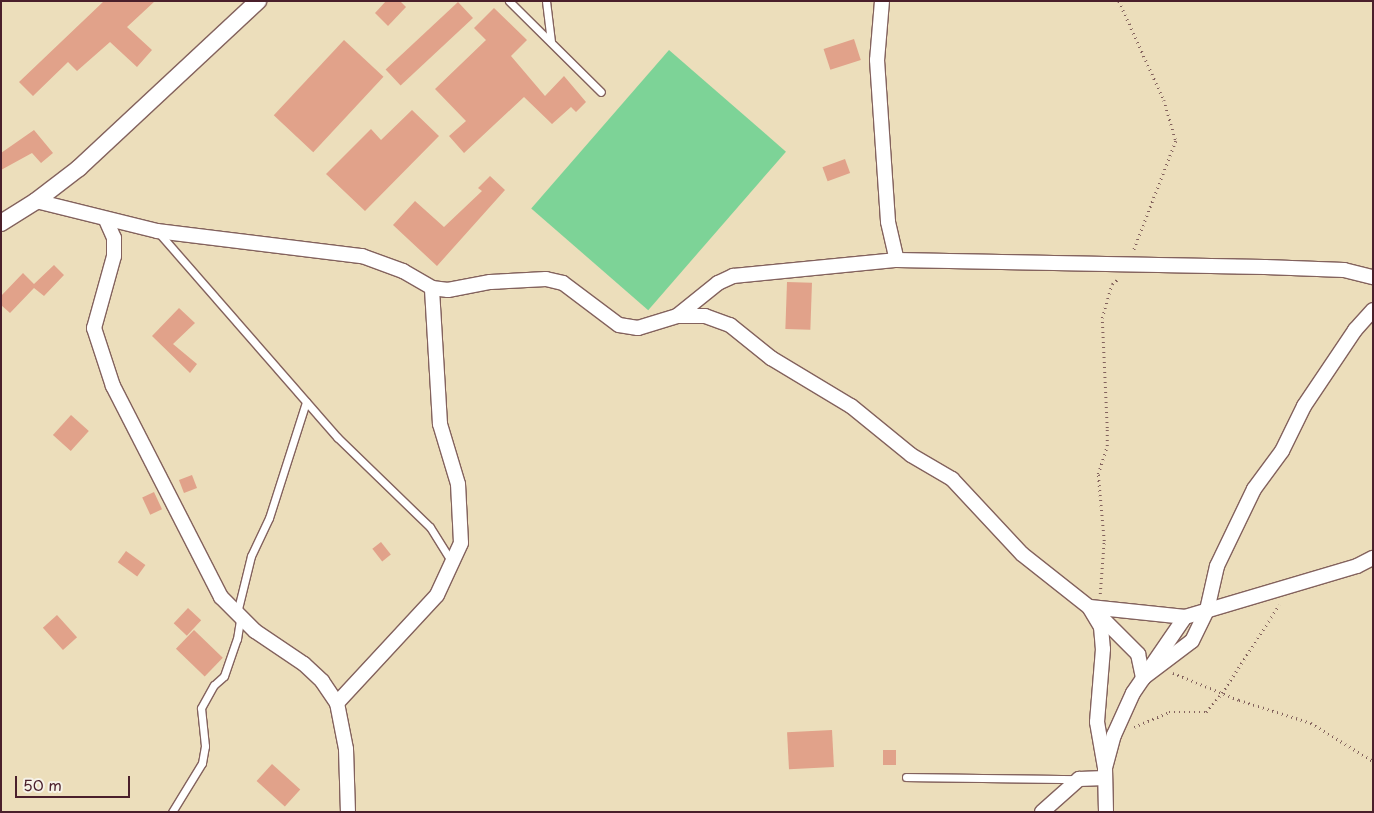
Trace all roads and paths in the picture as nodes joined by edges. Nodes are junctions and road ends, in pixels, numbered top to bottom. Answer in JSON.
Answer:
{"nodes":[{"id":1,"x":258,"y":1,"type":"edge"},
{"id":2,"x":509,"y":1,"type":"edge"},
{"id":3,"x":546,"y":1,"type":"edge"},
{"id":4,"x":882,"y":1,"type":"edge"},
{"id":5,"x":1119,"y":1,"type":"edge"},
{"id":6,"x":551,"y":43,"type":"junction"},
{"id":7,"x":601,"y":92,"type":"dead end"},
{"id":8,"x":36,"y":202,"type":"junction"},
{"id":9,"x":106,"y":220,"type":"junction"},
{"id":10,"x":1,"y":223,"type":"edge"},
{"id":11,"x":157,"y":231,"type":"junction"},
{"id":12,"x":897,"y":260,"type":"junction"},
{"id":13,"x":1128,"y":264,"type":"junction"},
{"id":14,"x":1373,"y":277,"type":"edge"},
{"id":15,"x":432,"y":288,"type":"junction"},
{"id":16,"x":1373,"y":310,"type":"edge"},
{"id":17,"x":677,"y":316,"type":"junction"},
{"id":18,"x":306,"y":402,"type":"junction"},
{"id":19,"x":1373,"y":558,"type":"edge"},
{"id":20,"x":451,"y":560,"type":"junction"},
{"id":21,"x":1293,"y":584,"type":"junction"},
{"id":22,"x":1094,"y":607,"type":"junction"},
{"id":23,"x":1207,"y":610,"type":"junction"},
{"id":24,"x":239,"y":617,"type":"junction"},
{"id":25,"x":1185,"y":617,"type":"junction"},
{"id":26,"x":1160,"y":667,"type":"junction"},
{"id":27,"x":1143,"y":678,"type":"junction"},
{"id":28,"x":1222,"y":693,"type":"junction"},
{"id":29,"x":337,"y":703,"type":"junction"},
{"id":30,"x":1114,"y":735,"type":"junction"},
{"id":31,"x":1373,"y":761,"type":"edge"},
{"id":32,"x":1105,"y":773,"type":"junction"},
{"id":33,"x":906,"y":777,"type":"dead end"},
{"id":34,"x":1079,"y":778,"type":"junction"},
{"id":35,"x":172,"y":812,"type":"edge"},
{"id":36,"x":348,"y":812,"type":"edge"},
{"id":37,"x":1042,"y":812,"type":"edge"},
{"id":38,"x":1106,"y":812,"type":"edge"}],
"edges":[{"from":1,"to":8,"type":"street"},
{"from":2,"to":6,"type":"lane"},
{"from":3,"to":6,"type":"lane"},
{"from":4,"to":12,"type":"street"},
{"from":5,"to":13,"type":"path"},
{"from":6,"to":7,"type":"lane"},
{"from":8,"to":9,"type":"street"},
{"from":8,"to":10,"type":"street"},
{"from":9,"to":11,"type":"street"},
{"from":9,"to":24,"type":"street"},
{"from":11,"to":15,"type":"street"},
{"from":11,"to":18,"type":"lane"},
{"from":12,"to":13,"type":"street"},
{"from":12,"to":17,"type":"street"},
{"from":13,"to":14,"type":"street"},
{"from":13,"to":22,"type":"path"},
{"from":15,"to":17,"type":"street"},
{"from":15,"to":20,"type":"street"},
{"from":16,"to":23,"type":"street"},
{"from":17,"to":22,"type":"street"},
{"from":18,"to":20,"type":"lane"},
{"from":18,"to":24,"type":"lane"},
{"from":19,"to":21,"type":"street"},
{"from":20,"to":29,"type":"street"},
{"from":21,"to":23,"type":"street"},
{"from":21,"to":28,"type":"path"},
{"from":22,"to":25,"type":"street"},
{"from":22,"to":27,"type":"street"},
{"from":22,"to":32,"type":"street"},
{"from":23,"to":25,"type":"street"},
{"from":23,"to":26,"type":"street"},
{"from":24,"to":29,"type":"street"},
{"from":24,"to":35,"type":"lane"},
{"from":25,"to":27,"type":"street"},
{"from":26,"to":27,"type":"street"},
{"from":26,"to":28,"type":"path"},
{"from":27,"to":30,"type":"street"},
{"from":28,"to":30,"type":"path"},
{"from":28,"to":31,"type":"path"},
{"from":29,"to":36,"type":"street"},
{"from":30,"to":32,"type":"street"},
{"from":32,"to":34,"type":"street"},
{"from":32,"to":38,"type":"street"},
{"from":33,"to":34,"type":"lane"},
{"from":34,"to":37,"type":"street"}]}
